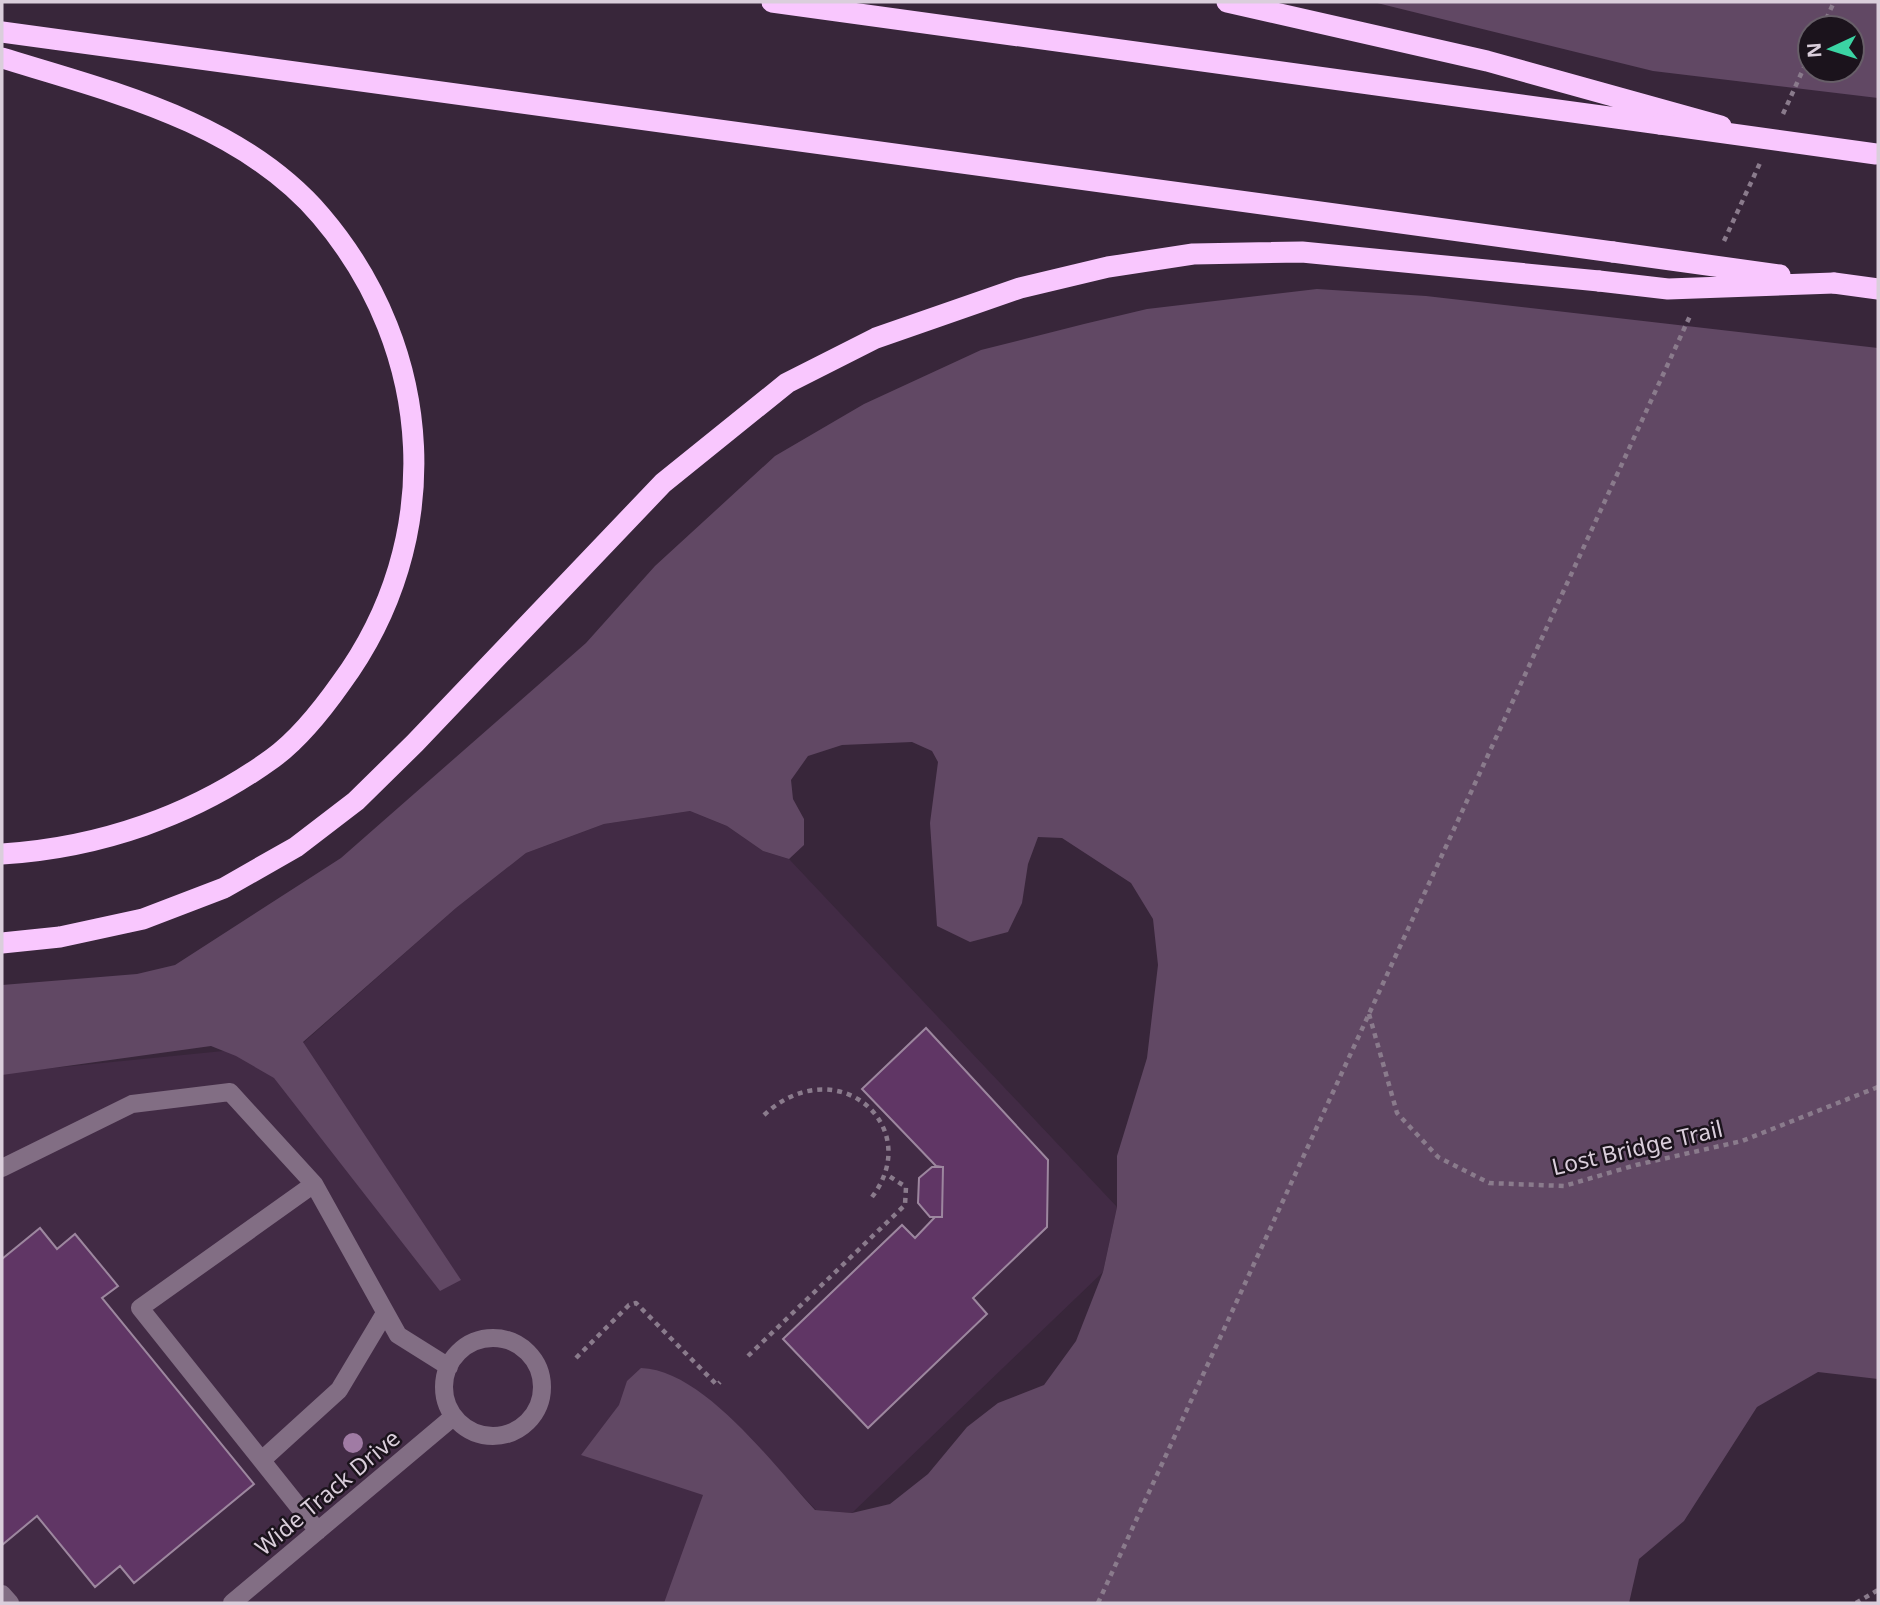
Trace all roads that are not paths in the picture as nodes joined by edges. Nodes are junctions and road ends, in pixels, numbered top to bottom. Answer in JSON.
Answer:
{"nodes":[{"id":1,"x":772,"y":2,"type":"edge"},
{"id":2,"x":1227,"y":2,"type":"edge"},
{"id":3,"x":2,"y":32,"type":"edge"},
{"id":4,"x":2,"y":58,"type":"edge"},
{"id":5,"x":1662,"y":117,"type":"junction"},
{"id":6,"x":1877,"y":154,"type":"edge"},
{"id":7,"x":1834,"y":283,"type":"junction"},
{"id":8,"x":1878,"y":289,"type":"edge"},
{"id":9,"x":2,"y":854,"type":"edge"},
{"id":10,"x":2,"y":943,"type":"edge"},
{"id":11,"x":2,"y":1168,"type":"edge"},
{"id":12,"x":314,"y":1184,"type":"junction"},
{"id":13,"x":384,"y":1313,"type":"junction"},
{"id":14,"x":449,"y":1367,"type":"junction"},
{"id":15,"x":453,"y":1417,"type":"junction"},
{"id":16,"x":262,"y":1460,"type":"junction"},
{"id":17,"x":318,"y":1531,"type":"junction"},
{"id":18,"x":2,"y":1594,"type":"edge"},
{"id":19,"x":10,"y":1603,"type":"edge"},
{"id":20,"x":232,"y":1603,"type":"edge"}],
"edges":[{"from":1,"to":5,"type":"highway"},
{"from":2,"to":5,"type":"highway"},
{"from":3,"to":7,"type":"highway","bridge":true},
{"from":4,"to":9,"type":"highway"},
{"from":5,"to":6,"type":"highway","bridge":true},
{"from":7,"to":8,"type":"highway"},
{"from":7,"to":10,"type":"highway","bridge":true},
{"from":11,"to":12,"type":"street"},
{"from":12,"to":13,"type":"street"},
{"from":12,"to":16,"type":"street"},
{"from":13,"to":14,"type":"street"},
{"from":13,"to":16,"type":"street"},
{"from":14,"to":15,"type":"street"},
{"from":14,"to":15,"type":"street"},
{"from":15,"to":17,"type":"street","name":"Wide Track Drive"},
{"from":16,"to":17,"type":"street"},
{"from":17,"to":20,"type":"street","name":"Wide Track Drive"},
{"from":18,"to":19,"type":"street"}]}
